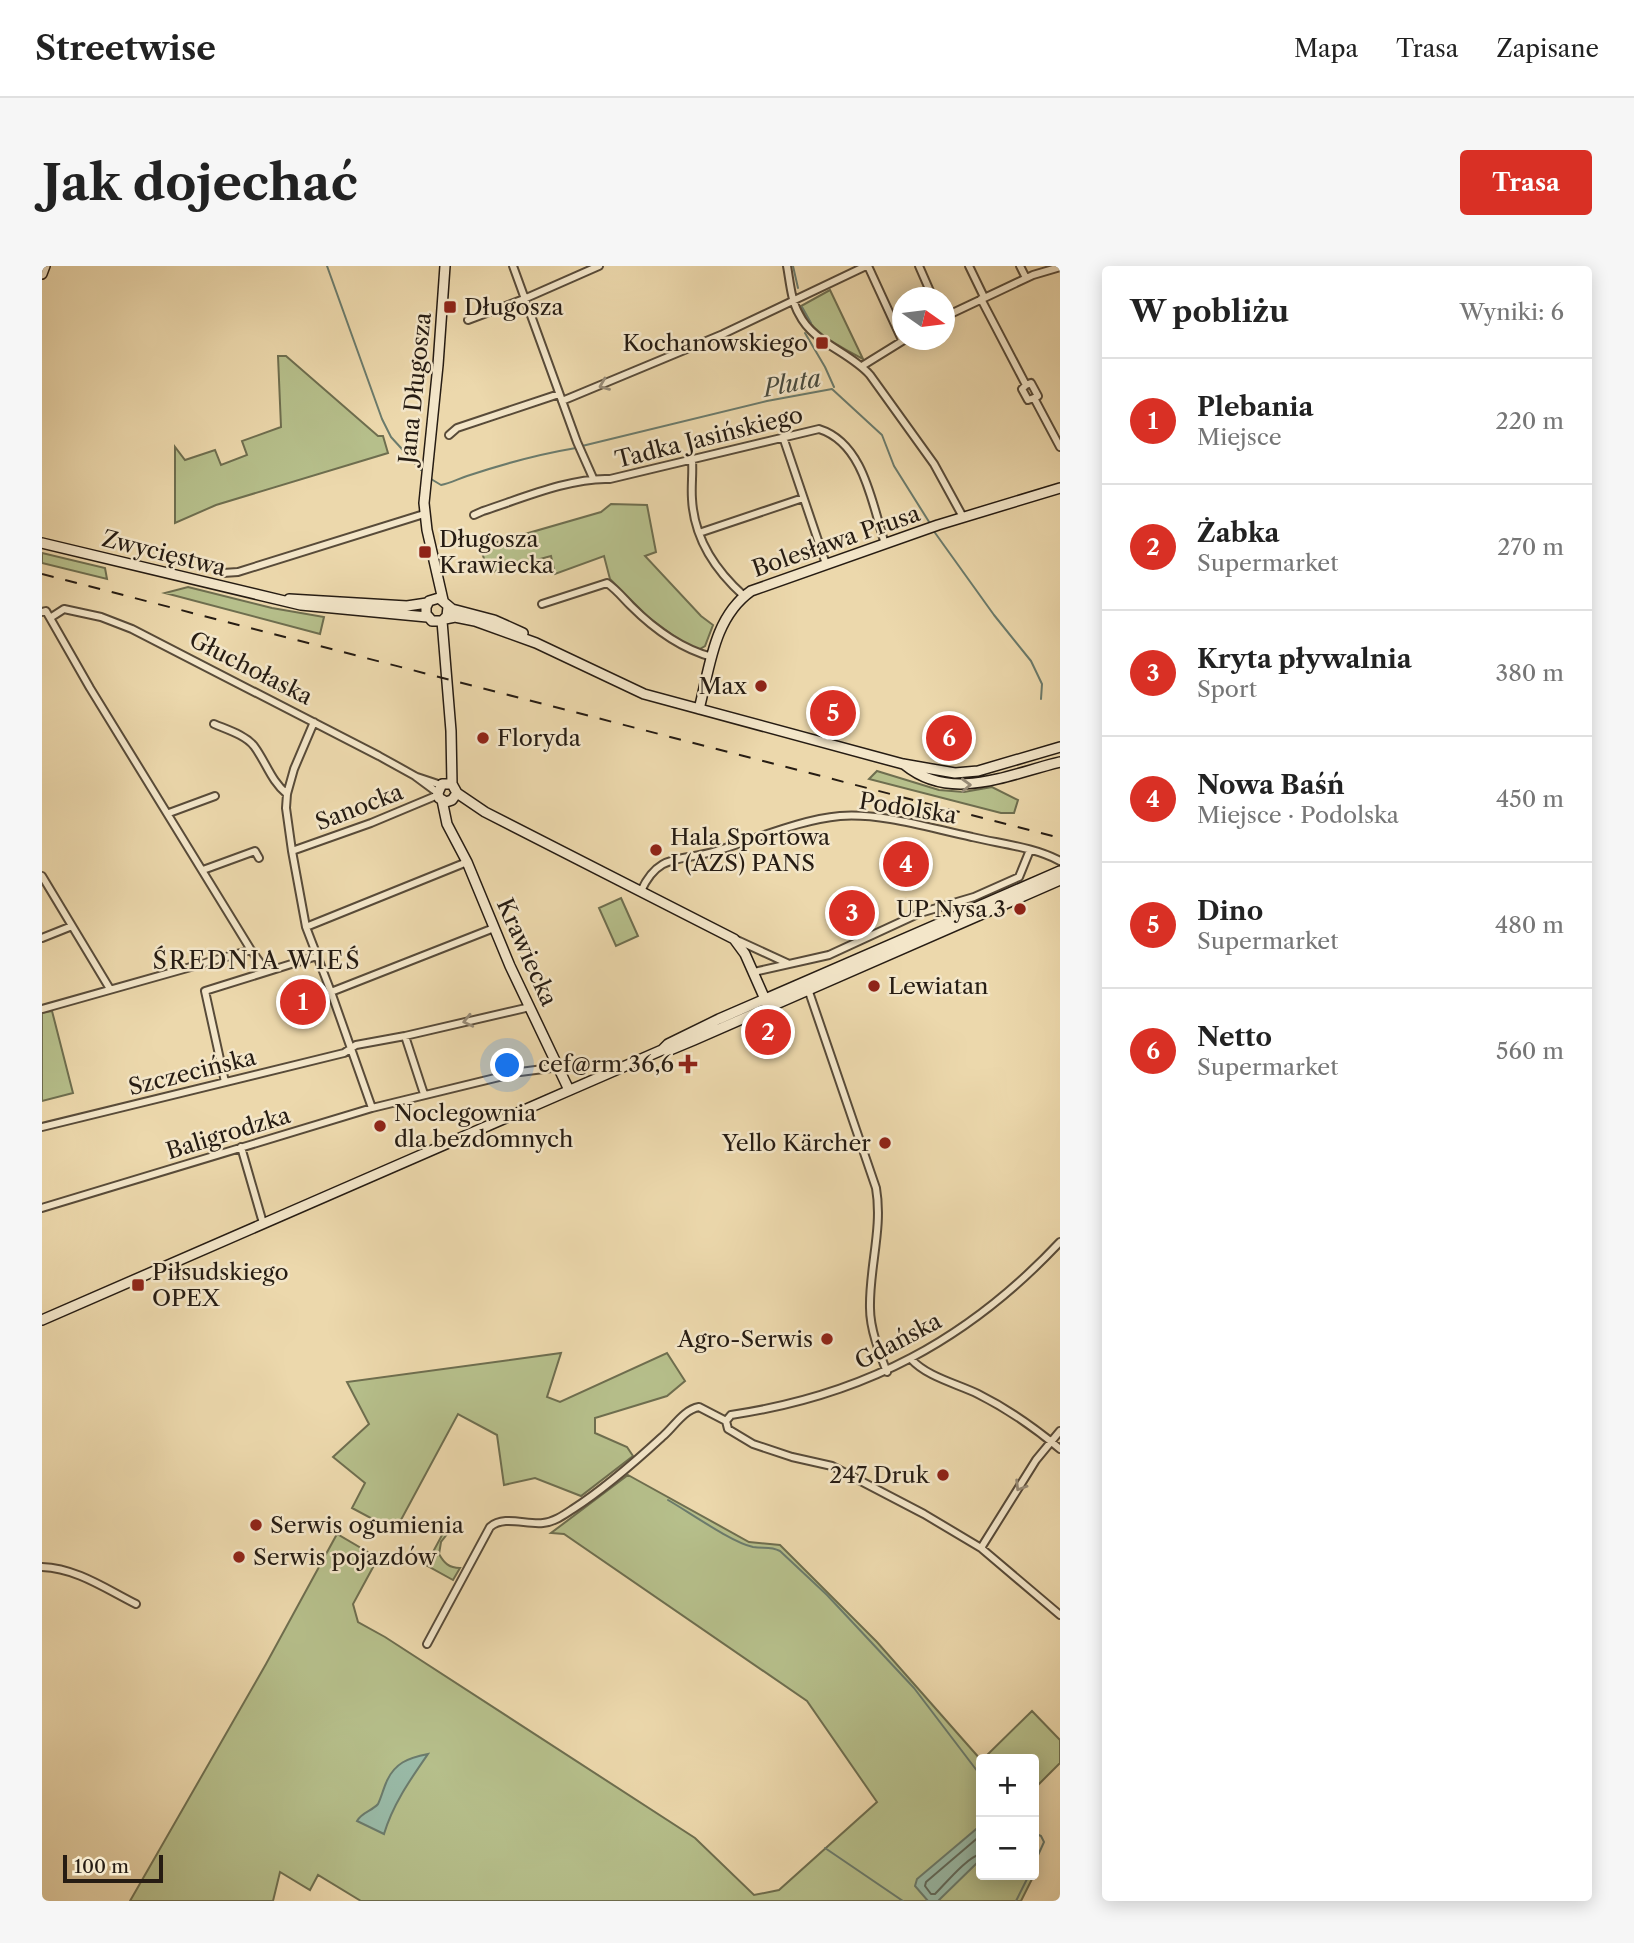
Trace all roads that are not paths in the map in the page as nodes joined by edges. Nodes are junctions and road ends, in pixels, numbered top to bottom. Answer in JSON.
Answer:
{"nodes":[{"id":1,"x":45,"y":266,"type":"edge"},
{"id":2,"x":445,"y":266,"type":"edge"},
{"id":3,"x":513,"y":266,"type":"edge"},
{"id":4,"x":599,"y":266,"type":"edge"},
{"id":5,"x":787,"y":266,"type":"edge"},
{"id":6,"x":867,"y":266,"type":"edge"},
{"id":7,"x":919,"y":266,"type":"edge"},
{"id":8,"x":969,"y":266,"type":"edge"},
{"id":9,"x":1020,"y":266,"type":"edge"},
{"id":10,"x":1060,"y":267,"type":"edge"},
{"id":11,"x":42,"y":274,"type":"edge"},
{"id":12,"x":1026,"y":278,"type":"junction"},
{"id":13,"x":928,"y":287,"type":"edge"},
{"id":14,"x":982,"y":298,"type":"junction"},
{"id":15,"x":524,"y":299,"type":"junction"},
{"id":16,"x":793,"y":300,"type":"junction"},
{"id":17,"x":955,"y":312,"type":"edge"},
{"id":18,"x":892,"y":317,"type":"edge"},
{"id":19,"x":468,"y":320,"type":"dead end"},
{"id":20,"x":892,"y":347,"type":"edge"},
{"id":21,"x":862,"y":366,"type":"junction"},
{"id":22,"x":560,"y":397,"type":"junction"},
{"id":23,"x":449,"y":435,"type":"dead end"},
{"id":24,"x":783,"y":437,"type":"junction"},
{"id":25,"x":1060,"y":447,"type":"edge"},
{"id":26,"x":692,"y":460,"type":"junction"},
{"id":27,"x":593,"y":478,"type":"junction"},
{"id":28,"x":1060,"y":488,"type":"edge"},
{"id":29,"x":803,"y":498,"type":"junction"},
{"id":30,"x":424,"y":514,"type":"junction"},
{"id":31,"x":474,"y":515,"type":"dead end"},
{"id":32,"x":963,"y":517,"type":"junction"},
{"id":33,"x":699,"y":533,"type":"junction"},
{"id":34,"x":42,"y":542,"type":"edge"},
{"id":35,"x":886,"y":544,"type":"junction"},
{"id":36,"x":433,"y":559,"type":"junction"},
{"id":37,"x":826,"y":564,"type":"junction"},
{"id":38,"x":223,"y":573,"type":"dead end"},
{"id":39,"x":744,"y":596,"type":"junction"},
{"id":40,"x":277,"y":599,"type":"junction"},
{"id":41,"x":428,"y":602,"type":"junction"},
{"id":42,"x":445,"y":603,"type":"junction"},
{"id":43,"x":542,"y":604,"type":"dead end"},
{"id":44,"x":42,"y":612,"type":"edge"},
{"id":45,"x":427,"y":617,"type":"junction"},
{"id":46,"x":50,"y":618,"type":"junction"},
{"id":47,"x":443,"y":620,"type":"junction"},
{"id":48,"x":536,"y":643,"type":"junction"},
{"id":49,"x":712,"y":657,"type":"junction"},
{"id":50,"x":699,"y":709,"type":"junction"},
{"id":51,"x":314,"y":722,"type":"junction"},
{"id":52,"x":214,"y":724,"type":"dead end"},
{"id":53,"x":1060,"y":747,"type":"edge"},
{"id":54,"x":1060,"y":762,"type":"edge"},
{"id":55,"x":903,"y":764,"type":"junction"},
{"id":56,"x":446,"y":793,"type":"junction"},
{"id":57,"x":286,"y":794,"type":"junction"},
{"id":58,"x":215,"y":796,"type":"dead end"},
{"id":59,"x":169,"y":813,"type":"junction"},
{"id":60,"x":1030,"y":850,"type":"junction"},
{"id":61,"x":292,"y":851,"type":"junction"},
{"id":62,"x":259,"y":858,"type":"dead end"},
{"id":63,"x":1060,"y":861,"type":"edge"},
{"id":64,"x":467,"y":862,"type":"junction"},
{"id":65,"x":203,"y":870,"type":"junction"},
{"id":66,"x":1060,"y":871,"type":"edge"},
{"id":67,"x":42,"y":876,"type":"edge"},
{"id":68,"x":1060,"y":880,"type":"edge"},
{"id":69,"x":641,"y":891,"type":"junction"},
{"id":70,"x":72,"y":926,"type":"junction"},
{"id":71,"x":306,"y":927,"type":"junction"},
{"id":72,"x":494,"y":928,"type":"junction"},
{"id":73,"x":42,"y":938,"type":"edge"},
{"id":74,"x":734,"y":939,"type":"junction"},
{"id":75,"x":898,"y":946,"type":"junction"},
{"id":76,"x":251,"y":950,"type":"junction"},
{"id":77,"x":317,"y":956,"type":"junction"},
{"id":78,"x":789,"y":964,"type":"junction"},
{"id":79,"x":269,"y":970,"type":"junction"},
{"id":80,"x":754,"y":972,"type":"junction"},
{"id":81,"x":806,"y":985,"type":"junction"},
{"id":82,"x":110,"y":989,"type":"junction"},
{"id":83,"x":331,"y":992,"type":"junction"},
{"id":84,"x":766,"y":1002,"type":"junction"},
{"id":85,"x":530,"y":1007,"type":"junction"},
{"id":86,"x":42,"y":1009,"type":"edge"},
{"id":87,"x":405,"y":1036,"type":"junction"},
{"id":88,"x":350,"y":1049,"type":"junction"},
{"id":89,"x":559,"y":1068,"type":"junction"},
{"id":90,"x":225,"y":1082,"type":"junction"},
{"id":91,"x":569,"y":1090,"type":"junction"},
{"id":92,"x":424,"y":1094,"type":"junction"},
{"id":93,"x":372,"y":1108,"type":"junction"},
{"id":94,"x":46,"y":1126,"type":"edge"},
{"id":95,"x":242,"y":1147,"type":"junction"},
{"id":96,"x":42,"y":1208,"type":"edge"},
{"id":97,"x":263,"y":1223,"type":"junction"},
{"id":98,"x":1060,"y":1242,"type":"edge"},
{"id":99,"x":42,"y":1320,"type":"edge"},
{"id":100,"x":911,"y":1359,"type":"junction"},
{"id":101,"x":887,"y":1371,"type":"junction"},
{"id":102,"x":726,"y":1420,"type":"junction"},
{"id":103,"x":1060,"y":1431,"type":"edge"},
{"id":104,"x":1051,"y":1441,"type":"junction"},
{"id":105,"x":1060,"y":1449,"type":"edge"},
{"id":106,"x":981,"y":1548,"type":"junction"},
{"id":107,"x":42,"y":1567,"type":"edge"},
{"id":108,"x":136,"y":1604,"type":"dead end"},
{"id":109,"x":1060,"y":1615,"type":"edge"},
{"id":110,"x":427,"y":1644,"type":"dead end"}],
"edges":[{"from":1,"to":11,"type":"main road"},
{"from":2,"to":30,"type":"main road","name":"Jana Długosza"},
{"from":3,"to":15,"type":"street"},
{"from":4,"to":15,"type":"street"},
{"from":5,"to":16,"type":"street"},
{"from":6,"to":16,"type":"street"},
{"from":6,"to":18,"type":"street"},
{"from":7,"to":13,"type":"street"},
{"from":8,"to":14,"type":"street"},
{"from":9,"to":12,"type":"street"},
{"from":10,"to":12,"type":"street"},
{"from":12,"to":14,"type":"street"},
{"from":14,"to":17,"type":"street"},
{"from":14,"to":25,"type":"street"},
{"from":15,"to":19,"type":"street"},
{"from":15,"to":22,"type":"street"},
{"from":16,"to":21,"type":"street"},
{"from":16,"to":22,"type":"street","one_way":true},
{"from":20,"to":21,"type":"street"},
{"from":21,"to":32,"type":"street"},
{"from":22,"to":23,"type":"street"},
{"from":22,"to":27,"type":"street"},
{"from":24,"to":26,"type":"street","name":"Tadka Jasińskiego"},
{"from":24,"to":29,"type":"street"},
{"from":24,"to":35,"type":"street","name":"Tadka Jasińskiego"},
{"from":26,"to":27,"type":"street","name":"Tadka Jasińskiego"},
{"from":26,"to":33,"type":"street"},
{"from":27,"to":31,"type":"street"},
{"from":28,"to":32,"type":"main road","name":"Bolesława Prusa"},
{"from":29,"to":33,"type":"street"},
{"from":29,"to":37,"type":"street"},
{"from":30,"to":36,"type":"main road"},
{"from":30,"to":38,"type":"street"},
{"from":32,"to":35,"type":"main road","name":"Bolesława Prusa"},
{"from":33,"to":39,"type":"street"},
{"from":34,"to":40,"type":"main road","name":"Zwycięstwa"},
{"from":35,"to":37,"type":"main road","name":"Bolesława Prusa"},
{"from":36,"to":41,"type":"main road"},
{"from":36,"to":42,"type":"main road"},
{"from":37,"to":39,"type":"main road","name":"Bolesława Prusa"},
{"from":39,"to":49,"type":"main road","name":"Bolesława Prusa"},
{"from":40,"to":41,"type":"main road","name":"Zwycięstwa"},
{"from":40,"to":45,"type":"main road","name":"Zwycięstwa"},
{"from":41,"to":42,"type":"main road"},
{"from":41,"to":45,"type":"main road"},
{"from":42,"to":47,"type":"main road"},
{"from":42,"to":48,"type":"main road"},
{"from":43,"to":49,"type":"street"},
{"from":44,"to":46,"type":"street"},
{"from":45,"to":47,"type":"main road"},
{"from":46,"to":51,"type":"street","name":"Głuchołaska"},
{"from":46,"to":59,"type":"street"},
{"from":47,"to":48,"type":"main road"},
{"from":47,"to":56,"type":"main road"},
{"from":48,"to":50,"type":"main road"},
{"from":49,"to":50,"type":"main road","name":"Bolesława Prusa"},
{"from":50,"to":55,"type":"main road"},
{"from":51,"to":56,"type":"street","name":"Głuchołaska"},
{"from":51,"to":57,"type":"street"},
{"from":52,"to":57,"type":"street"},
{"from":53,"to":55,"type":"main road"},
{"from":55,"to":54,"type":"main road","one_way":true},
{"from":56,"to":61,"type":"street","name":"Sanocka"},
{"from":56,"to":64,"type":"main road","name":"Krawiecka"},
{"from":56,"to":69,"type":"main road","name":"Głuchołaska"},
{"from":57,"to":61,"type":"street"},
{"from":58,"to":59,"type":"street"},
{"from":59,"to":65,"type":"street"},
{"from":60,"to":63,"type":"street","name":"Podolska"},
{"from":60,"to":69,"type":"street","name":"Podolska"},
{"from":60,"to":78,"type":"street"},
{"from":61,"to":71,"type":"street"},
{"from":62,"to":65,"type":"street"},
{"from":64,"to":71,"type":"street"},
{"from":64,"to":72,"type":"main road","name":"Krawiecka"},
{"from":65,"to":76,"type":"street"},
{"from":66,"to":75,"type":"main road"},
{"from":67,"to":70,"type":"street"},
{"from":68,"to":75,"type":"main road"},
{"from":69,"to":74,"type":"main road","name":"Głuchołaska"},
{"from":70,"to":73,"type":"street"},
{"from":70,"to":82,"type":"street"},
{"from":71,"to":77,"type":"street"},
{"from":72,"to":83,"type":"street"},
{"from":72,"to":85,"type":"main road","name":"Krawiecka"},
{"from":74,"to":78,"type":"street"},
{"from":74,"to":80,"type":"main road"},
{"from":75,"to":81,"type":"main road"},
{"from":76,"to":79,"type":"street"},
{"from":76,"to":82,"type":"street"},
{"from":77,"to":79,"type":"street"},
{"from":77,"to":83,"type":"street"},
{"from":78,"to":80,"type":"street"},
{"from":79,"to":90,"type":"street"},
{"from":80,"to":84,"type":"main road"},
{"from":81,"to":84,"type":"main road"},
{"from":81,"to":101,"type":"street"},
{"from":82,"to":86,"type":"street"},
{"from":83,"to":88,"type":"street"},
{"from":84,"to":91,"type":"main road"},
{"from":85,"to":87,"type":"street","name":"Szczecińska","one_way":true},
{"from":85,"to":89,"type":"main road","name":"Krawiecka"},
{"from":87,"to":88,"type":"street","name":"Szczecińska"},
{"from":87,"to":92,"type":"street"},
{"from":88,"to":90,"type":"street","name":"Szczecińska"},
{"from":88,"to":93,"type":"street"},
{"from":89,"to":91,"type":"main road","name":"Krawiecka"},
{"from":89,"to":92,"type":"street","name":"Baligrodzka"},
{"from":90,"to":94,"type":"street","name":"Szczecińska"},
{"from":91,"to":97,"type":"main road"},
{"from":92,"to":93,"type":"street","name":"Baligrodzka"},
{"from":93,"to":95,"type":"street","name":"Baligrodzka"},
{"from":95,"to":96,"type":"street","name":"Baligrodzka"},
{"from":95,"to":97,"type":"street"},
{"from":97,"to":99,"type":"main road"},
{"from":98,"to":100,"type":"street","name":"Gdańska"},
{"from":100,"to":101,"type":"street","name":"Gdańska"},
{"from":100,"to":104,"type":"street"},
{"from":101,"to":102,"type":"street","name":"Gdańska"},
{"from":102,"to":106,"type":"street"},
{"from":102,"to":110,"type":"street"},
{"from":103,"to":104,"type":"street"},
{"from":104,"to":105,"type":"street"},
{"from":104,"to":106,"type":"street","one_way":true},
{"from":106,"to":109,"type":"street"},
{"from":107,"to":108,"type":"street"}]}
